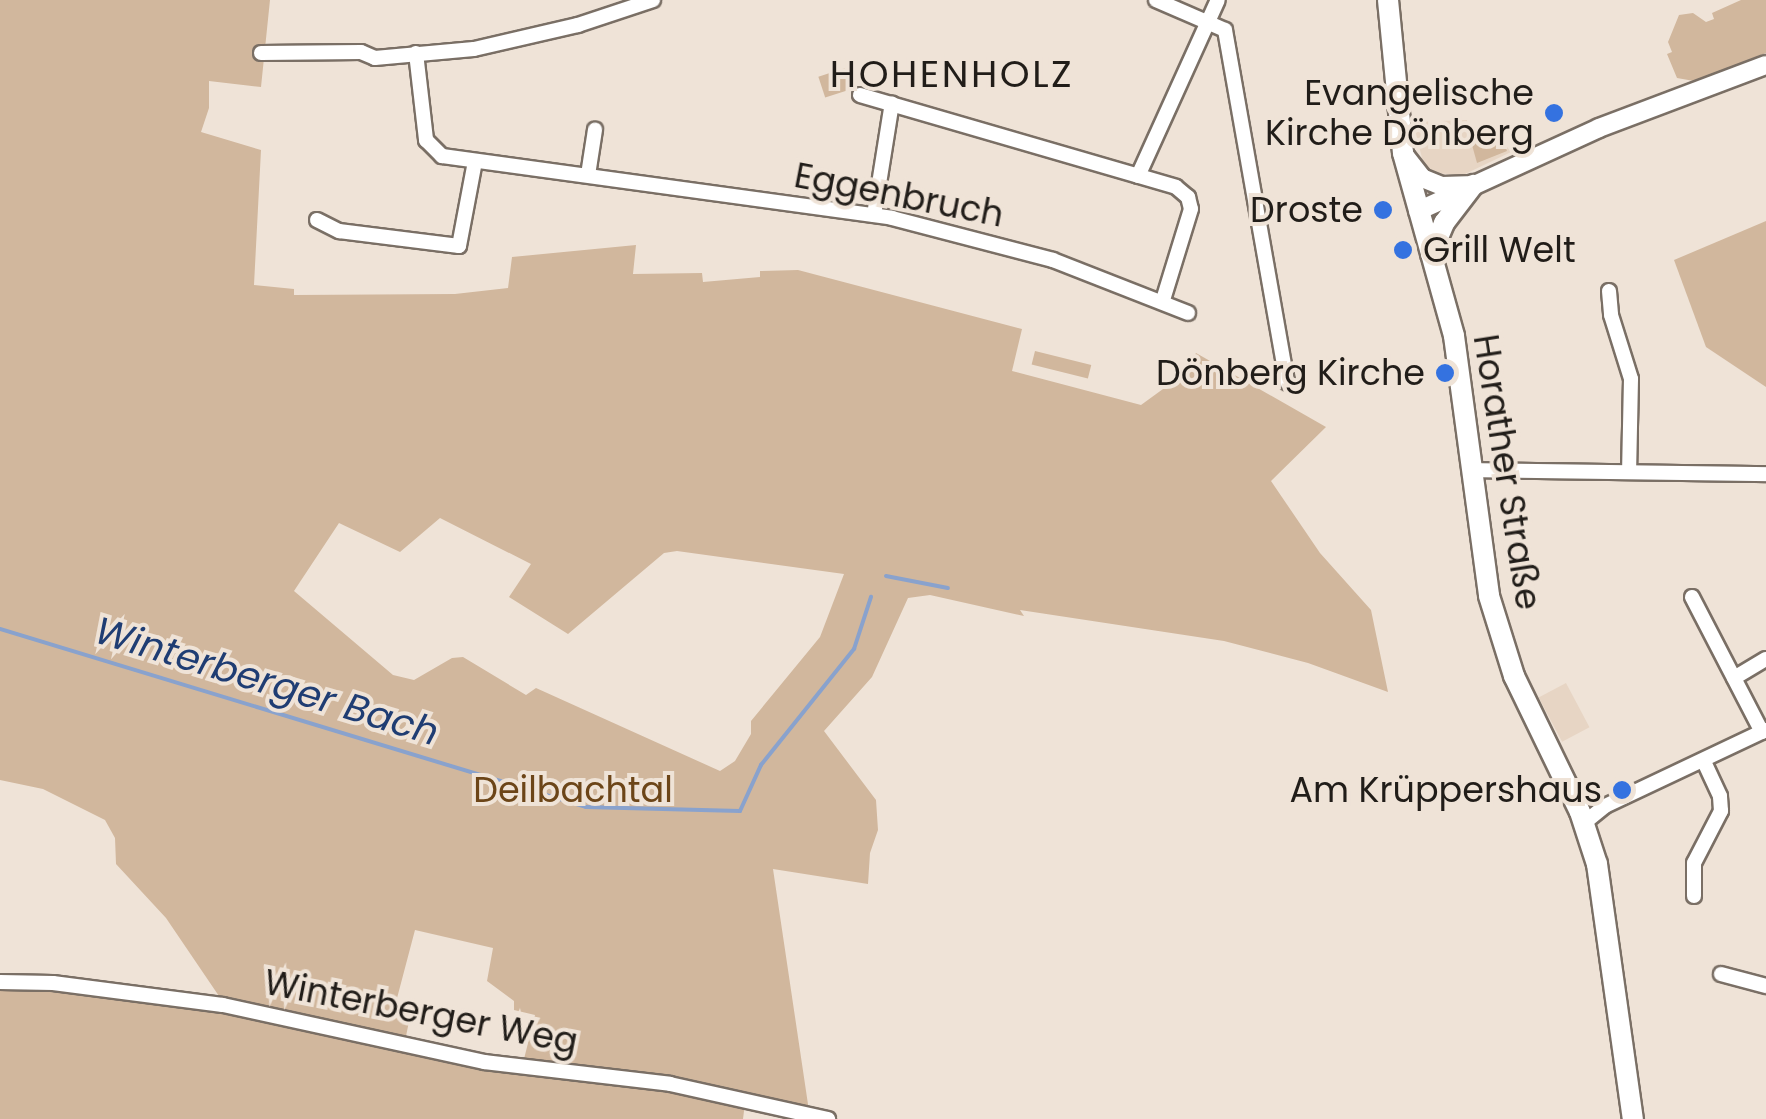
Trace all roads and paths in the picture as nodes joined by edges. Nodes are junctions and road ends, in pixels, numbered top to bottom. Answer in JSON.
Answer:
{"nodes":[{"id":1,"x":653,"y":0,"type":"edge"},
{"id":2,"x":1156,"y":0,"type":"edge"},
{"id":3,"x":1218,"y":0,"type":"edge"},
{"id":4,"x":1388,"y":0,"type":"edge"},
{"id":5,"x":1209,"y":22,"type":"junction"},
{"id":6,"x":416,"y":53,"type":"junction"},
{"id":7,"x":260,"y":54,"type":"dead end"},
{"id":8,"x":1766,"y":64,"type":"edge"},
{"id":9,"x":860,"y":95,"type":"dead end"},
{"id":10,"x":892,"y":104,"type":"junction"},
{"id":11,"x":595,"y":130,"type":"dead end"},
{"id":12,"x":1402,"y":153,"type":"junction"},
{"id":13,"x":474,"y":161,"type":"junction"},
{"id":14,"x":588,"y":175,"type":"junction"},
{"id":15,"x":1138,"y":176,"type":"junction"},
{"id":16,"x":1472,"y":185,"type":"junction"},
{"id":17,"x":1418,"y":211,"type":"junction"},
{"id":18,"x":874,"y":215,"type":"junction"},
{"id":19,"x":317,"y":220,"type":"dead end"},
{"id":20,"x":1431,"y":254,"type":"junction"},
{"id":21,"x":1609,"y":291,"type":"dead end"},
{"id":22,"x":1163,"y":300,"type":"junction"},
{"id":23,"x":1188,"y":312,"type":"dead end"},
{"id":24,"x":1288,"y":383,"type":"dead end"},
{"id":25,"x":1471,"y":470,"type":"junction"},
{"id":26,"x":1630,"y":472,"type":"junction"},
{"id":27,"x":1766,"y":474,"type":"edge"},
{"id":28,"x":1692,"y":597,"type":"dead end"},
{"id":29,"x":1766,"y":660,"type":"edge"},
{"id":30,"x":1734,"y":678,"type":"junction"},
{"id":31,"x":1764,"y":732,"type":"edge"},
{"id":32,"x":1704,"y":762,"type":"junction"},
{"id":33,"x":1584,"y":823,"type":"junction"},
{"id":34,"x":1694,"y":896,"type":"dead end"},
{"id":35,"x":1722,"y":974,"type":"dead end"},
{"id":36,"x":0,"y":982,"type":"edge"},
{"id":37,"x":1766,"y":986,"type":"edge"},
{"id":38,"x":828,"y":1119,"type":"edge"},
{"id":39,"x":1633,"y":1119,"type":"edge"}],
"edges":[{"from":1,"to":6,"type":"street"},
{"from":2,"to":5,"type":"street"},
{"from":3,"to":5,"type":"street"},
{"from":4,"to":12,"type":"main road","name":"Horather Straße"},
{"from":5,"to":15,"type":"street"},
{"from":5,"to":24,"type":"street"},
{"from":6,"to":7,"type":"street"},
{"from":6,"to":13,"type":"street","name":"Eggenbruch"},
{"from":8,"to":16,"type":"street"},
{"from":9,"to":10,"type":"street"},
{"from":10,"to":15,"type":"street"},
{"from":10,"to":18,"type":"street"},
{"from":11,"to":14,"type":"street"},
{"from":12,"to":16,"type":"street"},
{"from":12,"to":17,"type":"main road","name":"Horather Straße"},
{"from":13,"to":14,"type":"street","name":"Eggenbruch"},
{"from":13,"to":19,"type":"street"},
{"from":14,"to":18,"type":"street","name":"Eggenbruch"},
{"from":15,"to":22,"type":"street"},
{"from":16,"to":17,"type":"street"},
{"from":16,"to":20,"type":"main road"},
{"from":17,"to":20,"type":"main road","name":"Horather Straße"},
{"from":18,"to":22,"type":"street","name":"Eggenbruch"},
{"from":20,"to":25,"type":"main road","name":"Horather Straße"},
{"from":21,"to":26,"type":"street"},
{"from":22,"to":23,"type":"street","name":"Eggenbruch"},
{"from":25,"to":26,"type":"street"},
{"from":25,"to":33,"type":"main road","name":"Horather Straße"},
{"from":26,"to":27,"type":"street"},
{"from":28,"to":30,"type":"street"},
{"from":29,"to":30,"type":"street"},
{"from":30,"to":31,"type":"street"},
{"from":31,"to":32,"type":"street"},
{"from":32,"to":33,"type":"street"},
{"from":32,"to":34,"type":"street"},
{"from":33,"to":39,"type":"main road","name":"Horather Straße"},
{"from":35,"to":37,"type":"street"},
{"from":36,"to":38,"type":"street","name":"Winterberger Weg"}]}
